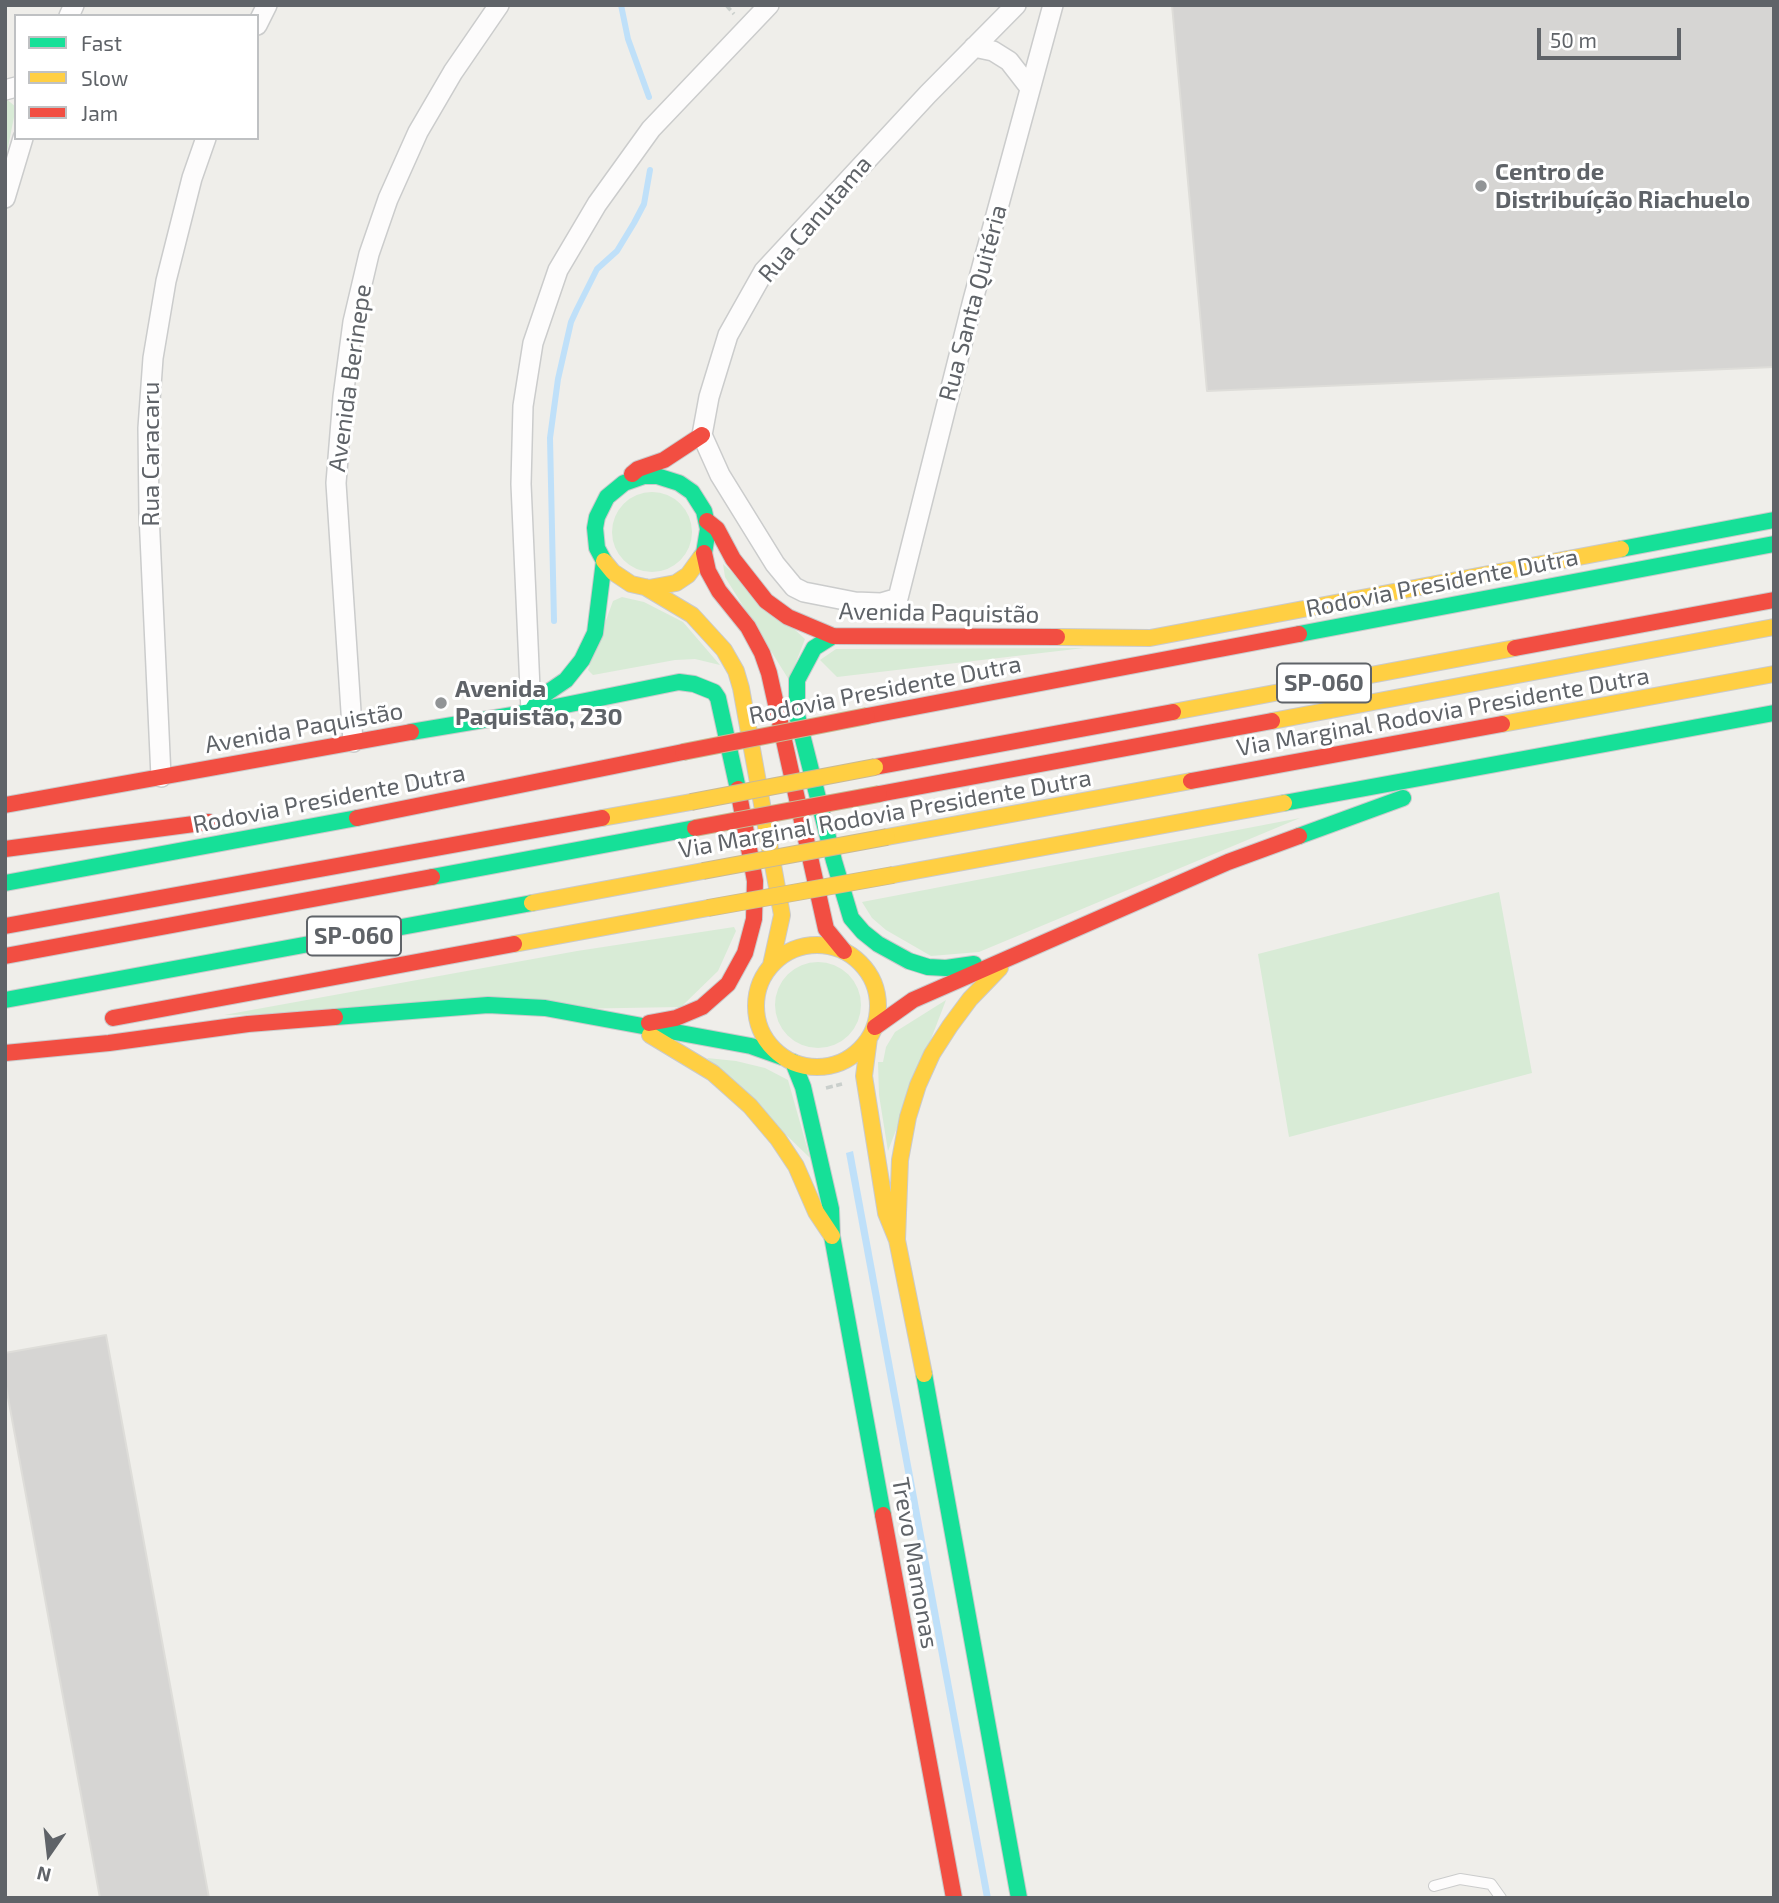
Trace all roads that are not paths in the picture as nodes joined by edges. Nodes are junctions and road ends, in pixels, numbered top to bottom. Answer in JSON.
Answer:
{"nodes":[{"id":1,"x":499,"y":5,"type":"edge"},
{"id":2,"x":769,"y":5,"type":"edge"},
{"id":3,"x":1016,"y":5,"type":"edge"},
{"id":4,"x":1053,"y":5,"type":"edge"},
{"id":5,"x":974,"y":47,"type":"junction"},
{"id":6,"x":1030,"y":88,"type":"junction"},
{"id":7,"x":22,"y":140,"type":"edge"},
{"id":8,"x":205,"y":140,"type":"edge"},
{"id":9,"x":5,"y":198,"type":"edge"},
{"id":10,"x":702,"y":435,"type":"junction"},
{"id":11,"x":624,"y":483,"type":"junction"},
{"id":12,"x":1774,"y":520,"type":"edge"},
{"id":13,"x":707,"y":522,"type":"junction"},
{"id":14,"x":1774,"y":544,"type":"edge"},
{"id":15,"x":704,"y":553,"type":"junction"},
{"id":16,"x":604,"y":561,"type":"junction"},
{"id":17,"x":645,"y":587,"type":"junction"},
{"id":18,"x":1774,"y":600,"type":"edge"},
{"id":19,"x":1774,"y":627,"type":"edge"},
{"id":20,"x":833,"y":636,"type":"junction"},
{"id":21,"x":1774,"y":674,"type":"edge"},
{"id":22,"x":531,"y":712,"type":"junction"},
{"id":23,"x":1774,"y":713,"type":"edge"},
{"id":24,"x":353,"y":742,"type":"junction"},
{"id":25,"x":1501,"y":763,"type":"junction"},
{"id":26,"x":161,"y":777,"type":"junction"},
{"id":27,"x":5,"y":805,"type":"edge"},
{"id":28,"x":398,"y":810,"type":"junction"},
{"id":29,"x":309,"y":811,"type":"dead end"},
{"id":30,"x":223,"y":820,"type":"dead end"},
{"id":31,"x":5,"y":849,"type":"edge"},
{"id":32,"x":5,"y":883,"type":"edge"},
{"id":33,"x":5,"y":926,"type":"edge"},
{"id":34,"x":844,"y":951,"type":"junction"},
{"id":35,"x":1013,"y":955,"type":"junction"},
{"id":36,"x":5,"y":956,"type":"edge"},
{"id":37,"x":771,"y":965,"type":"junction"},
{"id":38,"x":5,"y":1000,"type":"edge"},
{"id":39,"x":100,"y":1020,"type":"dead end"},
{"id":40,"x":634,"y":1025,"type":"junction"},
{"id":41,"x":872,"y":1032,"type":"junction"},
{"id":42,"x":5,"y":1053,"type":"edge"},
{"id":43,"x":788,"y":1060,"type":"junction"},
{"id":44,"x":832,"y":1236,"type":"junction"},
{"id":45,"x":897,"y":1240,"type":"junction"},
{"id":46,"x":1434,"y":1886,"type":"dead end"},
{"id":47,"x":954,"y":1898,"type":"edge"},
{"id":48,"x":1019,"y":1898,"type":"edge"},
{"id":49,"x":1501,"y":1898,"type":"edge"}],
"edges":[{"from":1,"to":24,"type":"street","name":"Avenida Berinepe"},
{"from":2,"to":22,"type":"street"},
{"from":3,"to":5,"type":"street","name":"Rua Canutama"},
{"from":4,"to":6,"type":"street","name":"Rua Santa Quitéria"},
{"from":5,"to":6,"type":"street"},
{"from":5,"to":10,"type":"street","name":"Rua Canutama"},
{"from":6,"to":10,"type":"street","name":"Rua Santa Quitéria"},
{"from":7,"to":9,"type":"street"},
{"from":8,"to":26,"type":"street","name":"Rua Caracaru"},
{"from":10,"to":11,"type":"main road"},
{"from":11,"to":13,"type":"main road","name":"Avenida Paquistão"},
{"from":11,"to":16,"type":"main road"},
{"from":12,"to":20,"type":"main road","name":"Avenida Paquistão"},
{"from":13,"to":15,"type":"main road"},
{"from":13,"to":20,"type":"main road","name":"Avenida Paquistão"},
{"from":14,"to":28,"type":"main road","name":"Rodovia Presidente Dutra","number":"SP-060","bridge":true},
{"from":15,"to":17,"type":"main road"},
{"from":15,"to":34,"type":"main road"},
{"from":16,"to":17,"type":"main road"},
{"from":16,"to":22,"type":"main road"},
{"from":17,"to":37,"type":"main road"},
{"from":18,"to":33,"type":"main road","number":"SP-060","bridge":true},
{"from":19,"to":36,"type":"main road","number":"SP-060","bridge":true},
{"from":20,"to":35,"type":"main road"},
{"from":21,"to":38,"type":"main road","name":"Via Marginal Rodovia Presidente Dutra","number":"SP-060","bridge":true},
{"from":22,"to":24,"type":"main road","name":"Avenida Paquistão"},
{"from":22,"to":40,"type":"main road","name":"Avenida Paquistão"},
{"from":23,"to":25,"type":"main road"},
{"from":24,"to":26,"type":"main road","name":"Avenida Paquistão"},
{"from":25,"to":35,"type":"main road"},
{"from":25,"to":39,"type":"main road","bridge":true},
{"from":26,"to":27,"type":"main road","name":"Avenida Paquistão"},
{"from":28,"to":29,"type":"main road"},
{"from":28,"to":32,"type":"main road","name":"Rodovia Presidente Dutra","number":"SP-060"},
{"from":30,"to":31,"type":"main road"},
{"from":34,"to":37,"type":"main road"},
{"from":34,"to":41,"type":"main road"},
{"from":35,"to":41,"type":"main road"},
{"from":35,"to":45,"type":"main road"},
{"from":37,"to":43,"type":"main road"},
{"from":40,"to":42,"type":"main road"},
{"from":40,"to":43,"type":"main road"},
{"from":40,"to":44,"type":"main road"},
{"from":41,"to":43,"type":"main road"},
{"from":41,"to":45,"type":"main road"},
{"from":43,"to":44,"type":"main road","name":"Trevo Mamonas"},
{"from":44,"to":47,"type":"main road","name":"Trevo Mamonas"},
{"from":45,"to":48,"type":"main road","name":"Trevo Mamonas"},
{"from":46,"to":49,"type":"lane"}]}
